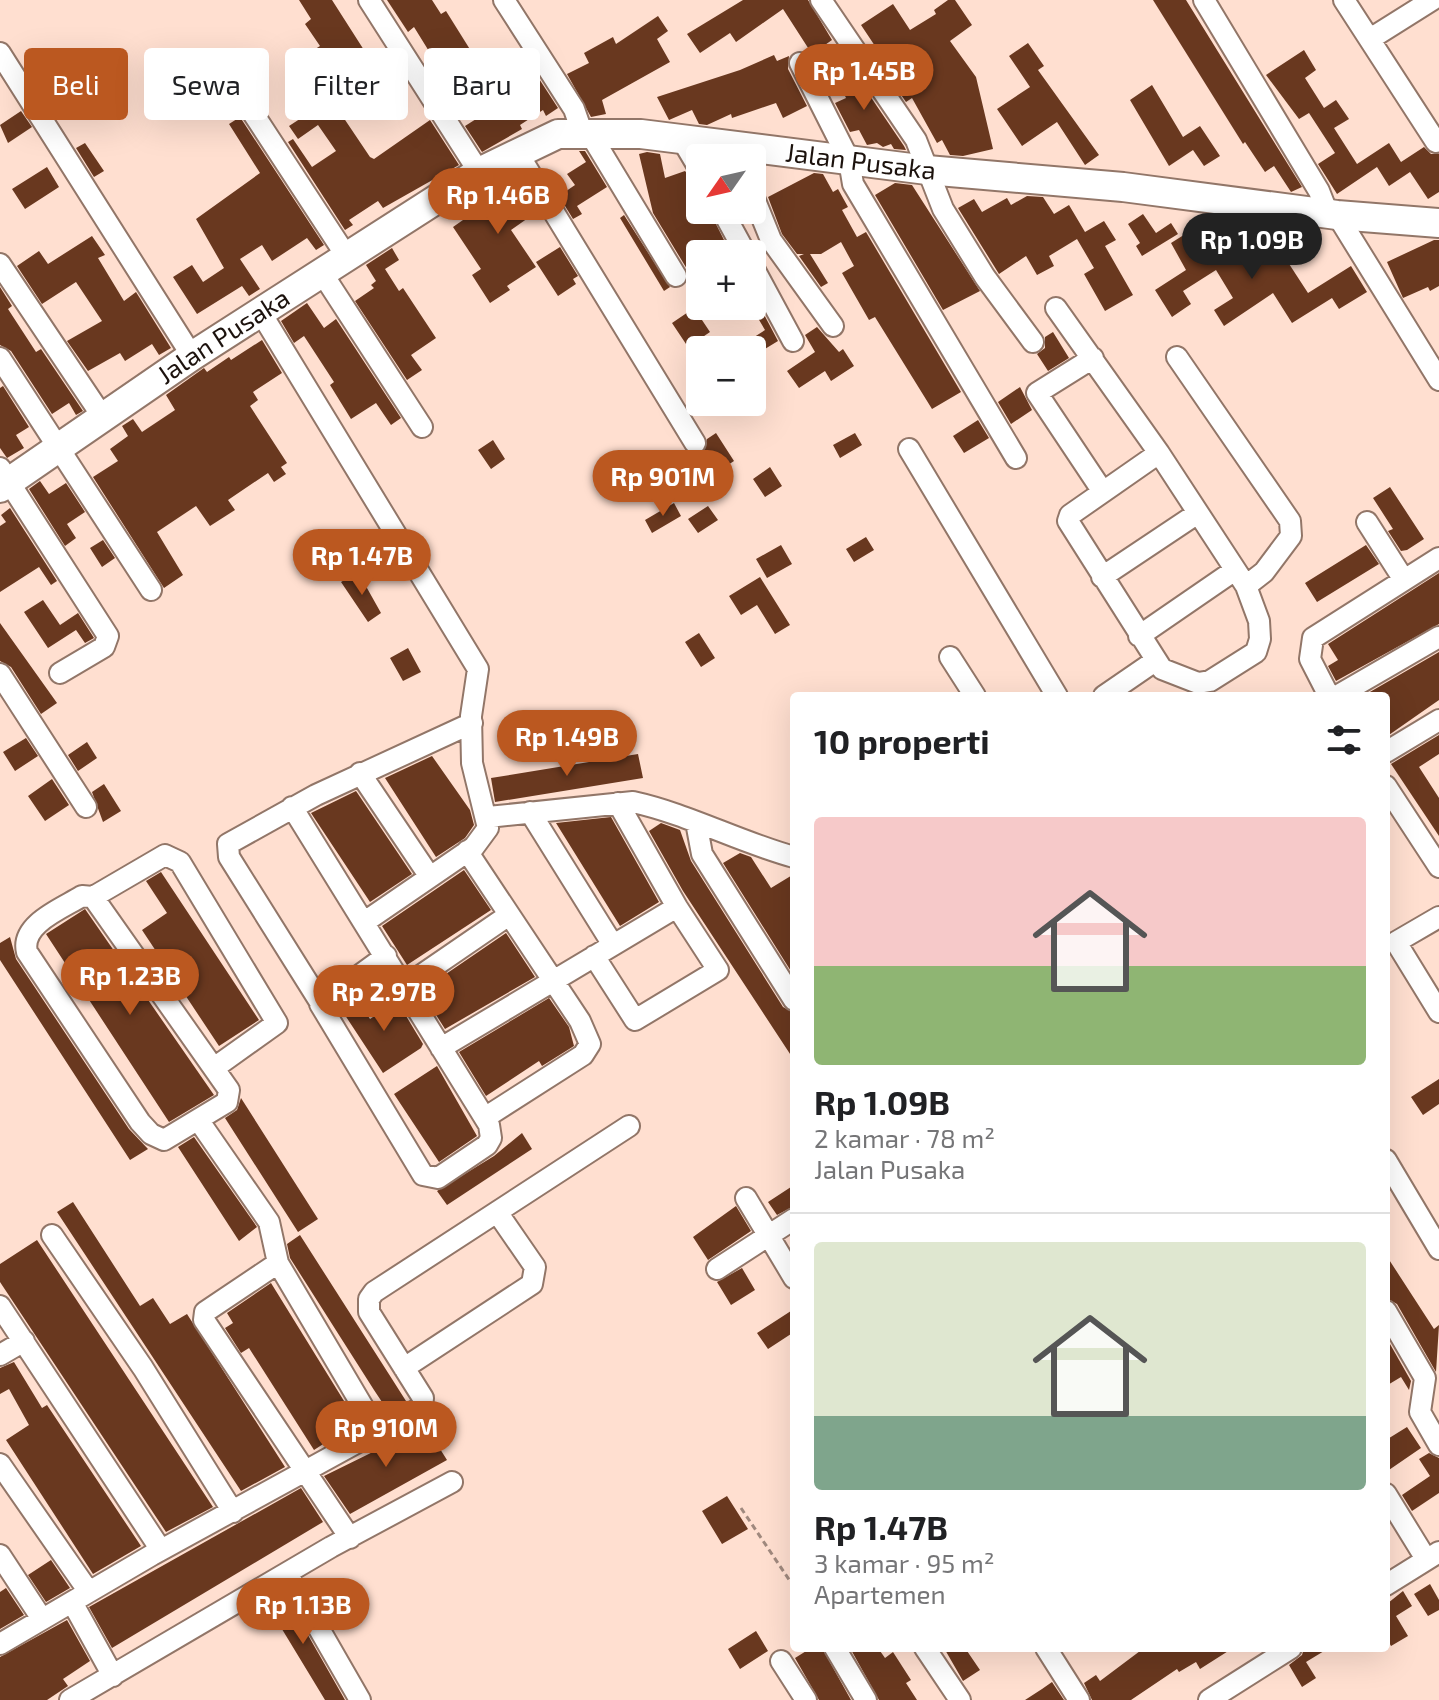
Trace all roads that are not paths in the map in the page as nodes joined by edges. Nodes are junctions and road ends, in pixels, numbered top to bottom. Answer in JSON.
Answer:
{"nodes":[{"id":1,"x":369,"y":0,"type":"edge"},
{"id":2,"x":504,"y":0,"type":"edge"},
{"id":3,"x":821,"y":0,"type":"edge"},
{"id":4,"x":1204,"y":0,"type":"edge"},
{"id":5,"x":1344,"y":0,"type":"edge"},
{"id":6,"x":1432,"y":0,"type":"edge"},
{"id":7,"x":1370,"y":39,"type":"junction"},
{"id":8,"x":0,"y":53,"type":"edge"},
{"id":9,"x":800,"y":63,"type":"dead end"},
{"id":10,"x":257,"y":120,"type":"edge"},
{"id":11,"x":586,"y":132,"type":"junction"},
{"id":12,"x":681,"y":138,"type":"junction"},
{"id":13,"x":1436,"y":142,"type":"dead end"},
{"id":14,"x":702,"y":144,"type":"edge"},
{"id":15,"x":686,"y":146,"type":"edge"},
{"id":16,"x":517,"y":152,"type":"junction"},
{"id":17,"x":766,"y":154,"type":"edge"},
{"id":18,"x":849,"y":160,"type":"junction"},
{"id":19,"x":927,"y":170,"type":"junction"},
{"id":20,"x":479,"y":172,"type":"junction"},
{"id":21,"x":1332,"y":214,"type":"junction"},
{"id":22,"x":1439,"y":223,"type":"edge"},
{"id":23,"x":765,"y":224,"type":"edge"},
{"id":24,"x":347,"y":257,"type":"junction"},
{"id":25,"x":0,"y":264,"type":"edge"},
{"id":26,"x":322,"y":273,"type":"junction"},
{"id":27,"x":676,"y":276,"type":"dead end"},
{"id":28,"x":766,"y":291,"type":"edge"},
{"id":29,"x":1056,"y":308,"type":"dead end"},
{"id":30,"x":261,"y":313,"type":"junction"},
{"id":31,"x":833,"y":326,"type":"dead end"},
{"id":32,"x":793,"y":341,"type":"dead end"},
{"id":33,"x":1033,"y":342,"type":"dead end"},
{"id":34,"x":192,"y":356,"type":"junction"},
{"id":35,"x":1177,"y":357,"type":"dead end"},
{"id":36,"x":0,"y":358,"type":"edge"},
{"id":37,"x":1093,"y":358,"type":"junction"},
{"id":38,"x":1439,"y":380,"type":"edge"},
{"id":39,"x":104,"y":419,"type":"junction"},
{"id":40,"x":422,"y":427,"type":"dead end"},
{"id":41,"x":695,"y":443,"type":"dead end"},
{"id":42,"x":58,"y":449,"type":"junction"},
{"id":43,"x":909,"y":449,"type":"dead end"},
{"id":44,"x":1159,"y":453,"type":"junction"},
{"id":45,"x":1016,"y":458,"type":"dead end"},
{"id":46,"x":3,"y":480,"type":"edge"},
{"id":47,"x":1103,"y":492,"type":"junction"},
{"id":48,"x":1198,"y":513,"type":"junction"},
{"id":49,"x":1367,"y":522,"type":"dead end"},
{"id":50,"x":1439,"y":558,"type":"edge"},
{"id":51,"x":1102,"y":577,"type":"junction"},
{"id":52,"x":1241,"y":578,"type":"junction"},
{"id":53,"x":1404,"y":580,"type":"junction"},
{"id":54,"x":151,"y":590,"type":"dead end"},
{"id":55,"x":1139,"y":636,"type":"junction"},
{"id":56,"x":1439,"y":637,"type":"edge"},
{"id":57,"x":950,"y":657,"type":"dead end"},
{"id":58,"x":1155,"y":661,"type":"junction"},
{"id":59,"x":60,"y":673,"type":"dead end"},
{"id":60,"x":0,"y":674,"type":"edge"},
{"id":61,"x":972,"y":692,"type":"edge"},
{"id":62,"x":1055,"y":692,"type":"edge"},
{"id":63,"x":1110,"y":692,"type":"edge"},
{"id":64,"x":1327,"y":692,"type":"edge"},
{"id":65,"x":1344,"y":692,"type":"edge"},
{"id":66,"x":1439,"y":720,"type":"edge"},
{"id":67,"x":472,"y":723,"type":"junction"},
{"id":68,"x":1390,"y":750,"type":"edge"},
{"id":69,"x":360,"y":773,"type":"junction"},
{"id":70,"x":1390,"y":792,"type":"edge"},
{"id":71,"x":618,"y":803,"type":"junction"},
{"id":72,"x":86,"y":807,"type":"dead end"},
{"id":73,"x":292,"y":807,"type":"junction"},
{"id":74,"x":530,"y":812,"type":"junction"},
{"id":75,"x":488,"y":817,"type":"junction"},
{"id":76,"x":696,"y":822,"type":"junction"},
{"id":77,"x":467,"y":851,"type":"junction"},
{"id":78,"x":790,"y":856,"type":"edge"},
{"id":79,"x":1439,"y":867,"type":"edge"},
{"id":80,"x":430,"y":877,"type":"junction"},
{"id":81,"x":93,"y":897,"type":"junction"},
{"id":82,"x":677,"y":907,"type":"junction"},
{"id":83,"x":509,"y":915,"type":"junction"},
{"id":84,"x":1439,"y":917,"type":"edge"},
{"id":85,"x":366,"y":921,"type":"junction"},
{"id":86,"x":1392,"y":943,"type":"edge"},
{"id":87,"x":613,"y":945,"type":"junction"},
{"id":88,"x":386,"y":956,"type":"junction"},
{"id":89,"x":594,"y":956,"type":"junction"},
{"id":90,"x":553,"y":980,"type":"junction"},
{"id":91,"x":404,"y":987,"type":"junction"},
{"id":92,"x":790,"y":994,"type":"edge"},
{"id":93,"x":320,"y":1002,"type":"junction"},
{"id":94,"x":1439,"y":1012,"type":"edge"},
{"id":95,"x":441,"y":1048,"type":"junction"},
{"id":96,"x":214,"y":1068,"type":"junction"},
{"id":97,"x":486,"y":1117,"type":"junction"},
{"id":98,"x":199,"y":1121,"type":"junction"},
{"id":99,"x":629,"y":1126,"type":"dead end"},
{"id":100,"x":1390,"y":1167,"type":"edge"},
{"id":101,"x":746,"y":1198,"type":"dead end"},
{"id":102,"x":497,"y":1212,"type":"junction"},
{"id":103,"x":790,"y":1222,"type":"edge"},
{"id":104,"x":52,"y":1235,"type":"dead end"},
{"id":105,"x":769,"y":1235,"type":"junction"},
{"id":106,"x":1439,"y":1249,"type":"edge"},
{"id":107,"x":278,"y":1263,"type":"junction"},
{"id":108,"x":717,"y":1269,"type":"dead end"},
{"id":109,"x":790,"y":1271,"type":"edge"},
{"id":110,"x":0,"y":1306,"type":"edge"},
{"id":111,"x":1390,"y":1318,"type":"edge"},
{"id":112,"x":24,"y":1341,"type":"junction"},
{"id":113,"x":0,"y":1355,"type":"edge"},
{"id":114,"x":404,"y":1368,"type":"junction"},
{"id":115,"x":379,"y":1434,"type":"junction"},
{"id":116,"x":1439,"y":1445,"type":"edge"},
{"id":117,"x":0,"y":1464,"type":"edge"},
{"id":118,"x":304,"y":1470,"type":"junction"},
{"id":119,"x":452,"y":1482,"type":"dead end"},
{"id":120,"x":1390,"y":1499,"type":"edge"},
{"id":121,"x":233,"y":1512,"type":"junction"},
{"id":122,"x":350,"y":1538,"type":"junction"},
{"id":123,"x":161,"y":1550,"type":"junction"},
{"id":124,"x":0,"y":1555,"type":"edge"},
{"id":125,"x":1433,"y":1556,"type":"edge"},
{"id":126,"x":287,"y":1573,"type":"junction"},
{"id":127,"x":1390,"y":1583,"type":"edge"},
{"id":128,"x":80,"y":1597,"type":"junction"},
{"id":129,"x":42,"y":1619,"type":"junction"},
{"id":130,"x":0,"y":1644,"type":"edge"},
{"id":131,"x":837,"y":1652,"type":"edge"},
{"id":132,"x":928,"y":1652,"type":"edge"},
{"id":133,"x":1049,"y":1652,"type":"edge"},
{"id":134,"x":1285,"y":1652,"type":"edge"},
{"id":135,"x":781,"y":1661,"type":"dead end"},
{"id":136,"x":113,"y":1676,"type":"junction"},
{"id":137,"x":70,"y":1700,"type":"edge"},
{"id":138,"x":360,"y":1700,"type":"edge"},
{"id":139,"x":806,"y":1700,"type":"edge"},
{"id":140,"x":866,"y":1700,"type":"edge"},
{"id":141,"x":960,"y":1700,"type":"edge"},
{"id":142,"x":1079,"y":1700,"type":"edge"},
{"id":143,"x":1209,"y":1700,"type":"edge"}],
"edges":[{"from":1,"to":20,"type":"street"},
{"from":2,"to":11,"type":"street"},
{"from":3,"to":19,"type":"street"},
{"from":4,"to":21,"type":"street"},
{"from":5,"to":7,"type":"street"},
{"from":6,"to":7,"type":"street"},
{"from":7,"to":13,"type":"street"},
{"from":8,"to":34,"type":"street"},
{"from":9,"to":18,"type":"street"},
{"from":10,"to":24,"type":"street"},
{"from":11,"to":12,"type":"street","name":"Jalan Pusaka"},
{"from":11,"to":16,"type":"street","name":"Jalan Pusaka"},
{"from":11,"to":27,"type":"street"},
{"from":12,"to":14,"type":"street","name":"Jalan Pusaka"},
{"from":12,"to":15,"type":"street"},
{"from":16,"to":20,"type":"street","name":"Jalan Pusaka"},
{"from":16,"to":41,"type":"street"},
{"from":17,"to":18,"type":"street","name":"Jalan Pusaka"},
{"from":18,"to":19,"type":"street","name":"Jalan Pusaka"},
{"from":18,"to":45,"type":"street"},
{"from":19,"to":21,"type":"street","name":"Jalan Pusaka"},
{"from":19,"to":33,"type":"street"},
{"from":20,"to":24,"type":"street","name":"Jalan Pusaka"},
{"from":21,"to":22,"type":"street","name":"Jalan Pusaka"},
{"from":21,"to":38,"type":"street"},
{"from":23,"to":31,"type":"street"},
{"from":24,"to":26,"type":"street","name":"Jalan Pusaka"},
{"from":25,"to":39,"type":"street"},
{"from":26,"to":30,"type":"street","name":"Jalan Pusaka"},
{"from":26,"to":40,"type":"street"},
{"from":28,"to":32,"type":"street"},
{"from":29,"to":37,"type":"street"},
{"from":30,"to":34,"type":"street","name":"Jalan Pusaka"},
{"from":30,"to":67,"type":"street"},
{"from":34,"to":39,"type":"street","name":"Jalan Pusaka"},
{"from":35,"to":52,"type":"street"},
{"from":36,"to":42,"type":"street"},
{"from":37,"to":44,"type":"street"},
{"from":37,"to":47,"type":"street"},
{"from":39,"to":42,"type":"street","name":"Jalan Pusaka"},
{"from":42,"to":46,"type":"street","name":"Jalan Pusaka"},
{"from":42,"to":54,"type":"street"},
{"from":43,"to":62,"type":"street"},
{"from":44,"to":47,"type":"street"},
{"from":44,"to":48,"type":"street"},
{"from":46,"to":59,"type":"street"},
{"from":47,"to":51,"type":"street"},
{"from":48,"to":51,"type":"street"},
{"from":48,"to":52,"type":"street"},
{"from":49,"to":53,"type":"street"},
{"from":50,"to":53,"type":"street"},
{"from":51,"to":55,"type":"street"},
{"from":52,"to":55,"type":"street"},
{"from":52,"to":58,"type":"street"},
{"from":53,"to":64,"type":"street"},
{"from":55,"to":58,"type":"street"},
{"from":56,"to":65,"type":"street"},
{"from":57,"to":61,"type":"street"},
{"from":58,"to":63,"type":"street"},
{"from":60,"to":72,"type":"street"},
{"from":66,"to":68,"type":"street"},
{"from":67,"to":69,"type":"street"},
{"from":67,"to":75,"type":"street"},
{"from":69,"to":73,"type":"street"},
{"from":69,"to":80,"type":"street"},
{"from":70,"to":79,"type":"street"},
{"from":71,"to":74,"type":"street"},
{"from":71,"to":76,"type":"street"},
{"from":71,"to":82,"type":"street"},
{"from":73,"to":85,"type":"street"},
{"from":73,"to":93,"type":"street"},
{"from":74,"to":75,"type":"street"},
{"from":74,"to":87,"type":"street"},
{"from":75,"to":77,"type":"street"},
{"from":76,"to":78,"type":"street"},
{"from":76,"to":92,"type":"street"},
{"from":77,"to":80,"type":"street"},
{"from":77,"to":83,"type":"street"},
{"from":80,"to":85,"type":"street"},
{"from":81,"to":96,"type":"street"},
{"from":81,"to":96,"type":"street"},
{"from":81,"to":98,"type":"street"},
{"from":82,"to":87,"type":"street"},
{"from":82,"to":89,"type":"street"},
{"from":83,"to":90,"type":"street"},
{"from":83,"to":91,"type":"street"},
{"from":84,"to":86,"type":"street"},
{"from":85,"to":88,"type":"street"},
{"from":86,"to":94,"type":"street"},
{"from":87,"to":89,"type":"street"},
{"from":88,"to":91,"type":"street"},
{"from":88,"to":93,"type":"street"},
{"from":89,"to":90,"type":"street"},
{"from":90,"to":95,"type":"street"},
{"from":90,"to":97,"type":"street"},
{"from":91,"to":95,"type":"street"},
{"from":93,"to":97,"type":"street"},
{"from":95,"to":97,"type":"street"},
{"from":96,"to":98,"type":"street"},
{"from":98,"to":107,"type":"street"},
{"from":99,"to":102,"type":"street"},
{"from":100,"to":106,"type":"street"},
{"from":101,"to":105,"type":"street"},
{"from":102,"to":114,"type":"street"},
{"from":102,"to":114,"type":"street"},
{"from":103,"to":105,"type":"street"},
{"from":104,"to":121,"type":"street"},
{"from":105,"to":108,"type":"street"},
{"from":105,"to":109,"type":"street"},
{"from":107,"to":115,"type":"street"},
{"from":107,"to":118,"type":"street"},
{"from":110,"to":112,"type":"street"},
{"from":111,"to":116,"type":"street"},
{"from":112,"to":113,"type":"street"},
{"from":112,"to":123,"type":"street"},
{"from":114,"to":115,"type":"street"},
{"from":115,"to":118,"type":"street"},
{"from":117,"to":128,"type":"street"},
{"from":118,"to":121,"type":"street"},
{"from":118,"to":122,"type":"street"},
{"from":119,"to":122,"type":"street"},
{"from":120,"to":125,"type":"street"},
{"from":121,"to":123,"type":"street"},
{"from":122,"to":126,"type":"street"},
{"from":123,"to":128,"type":"street"},
{"from":124,"to":129,"type":"street"},
{"from":125,"to":127,"type":"street"},
{"from":126,"to":136,"type":"street"},
{"from":126,"to":138,"type":"street"},
{"from":128,"to":129,"type":"street"},
{"from":128,"to":136,"type":"street"},
{"from":129,"to":130,"type":"street"},
{"from":131,"to":140,"type":"street"},
{"from":132,"to":141,"type":"street"},
{"from":133,"to":142,"type":"street"},
{"from":134,"to":143,"type":"street"},
{"from":135,"to":139,"type":"street"},
{"from":136,"to":137,"type":"street"}]}
